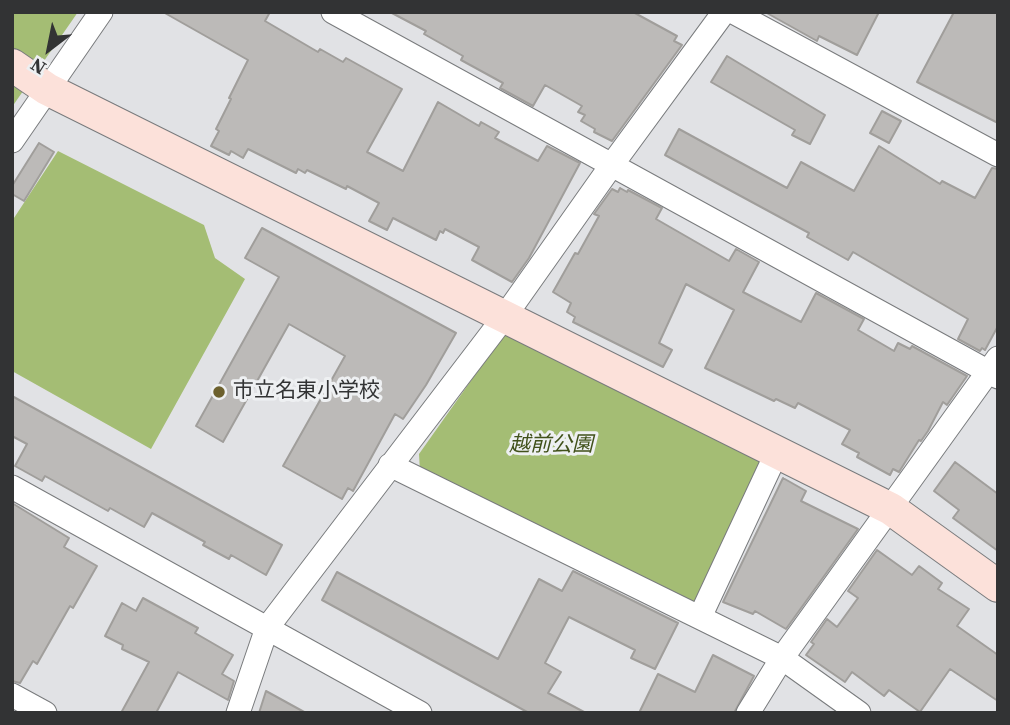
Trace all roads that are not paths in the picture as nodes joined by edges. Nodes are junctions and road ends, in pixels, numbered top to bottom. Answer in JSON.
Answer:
{"nodes":[{"id":1,"x":101,"y":12,"type":"edge"},
{"id":2,"x":333,"y":12,"type":"edge"},
{"id":3,"x":724,"y":12,"type":"edge"},
{"id":4,"x":733,"y":12,"type":"edge"},
{"id":5,"x":12,"y":65,"type":"edge"},
{"id":6,"x":47,"y":89,"type":"junction"},
{"id":7,"x":12,"y":141,"type":"edge"},
{"id":8,"x":998,"y":155,"type":"edge"},
{"id":9,"x":611,"y":166,"type":"junction"},
{"id":10,"x":505,"y":316,"type":"junction"},
{"id":11,"x":995,"y":368,"type":"edge"},
{"id":12,"x":777,"y":452,"type":"junction"},
{"id":13,"x":390,"y":465,"type":"junction"},
{"id":14,"x":12,"y":487,"type":"edge"},
{"id":15,"x":891,"y":509,"type":"junction"},
{"id":16,"x":998,"y":586,"type":"edge"},
{"id":17,"x":700,"y":617,"type":"junction"},
{"id":18,"x":267,"y":628,"type":"junction"},
{"id":19,"x":782,"y":658,"type":"junction"},
{"id":20,"x":12,"y":695,"type":"edge"},
{"id":21,"x":45,"y":713,"type":"edge"},
{"id":22,"x":237,"y":713,"type":"edge"},
{"id":23,"x":419,"y":713,"type":"edge"},
{"id":24,"x":748,"y":713,"type":"edge"},
{"id":25,"x":859,"y":713,"type":"edge"}],
"edges":[{"from":1,"to":6,"type":"street"},
{"from":2,"to":9,"type":"street"},
{"from":3,"to":9,"type":"street"},
{"from":4,"to":8,"type":"street"},
{"from":5,"to":6,"type":"street"},
{"from":6,"to":7,"type":"street"},
{"from":6,"to":10,"type":"street"},
{"from":9,"to":10,"type":"street"},
{"from":9,"to":11,"type":"street"},
{"from":10,"to":12,"type":"street"},
{"from":10,"to":13,"type":"street"},
{"from":11,"to":15,"type":"street"},
{"from":12,"to":15,"type":"street"},
{"from":12,"to":17,"type":"street"},
{"from":13,"to":17,"type":"street"},
{"from":13,"to":18,"type":"street"},
{"from":14,"to":18,"type":"street"},
{"from":15,"to":16,"type":"street"},
{"from":15,"to":19,"type":"street"},
{"from":17,"to":19,"type":"street"},
{"from":18,"to":22,"type":"street"},
{"from":18,"to":23,"type":"street"},
{"from":19,"to":24,"type":"street"},
{"from":19,"to":25,"type":"street"},
{"from":20,"to":21,"type":"street"}]}
